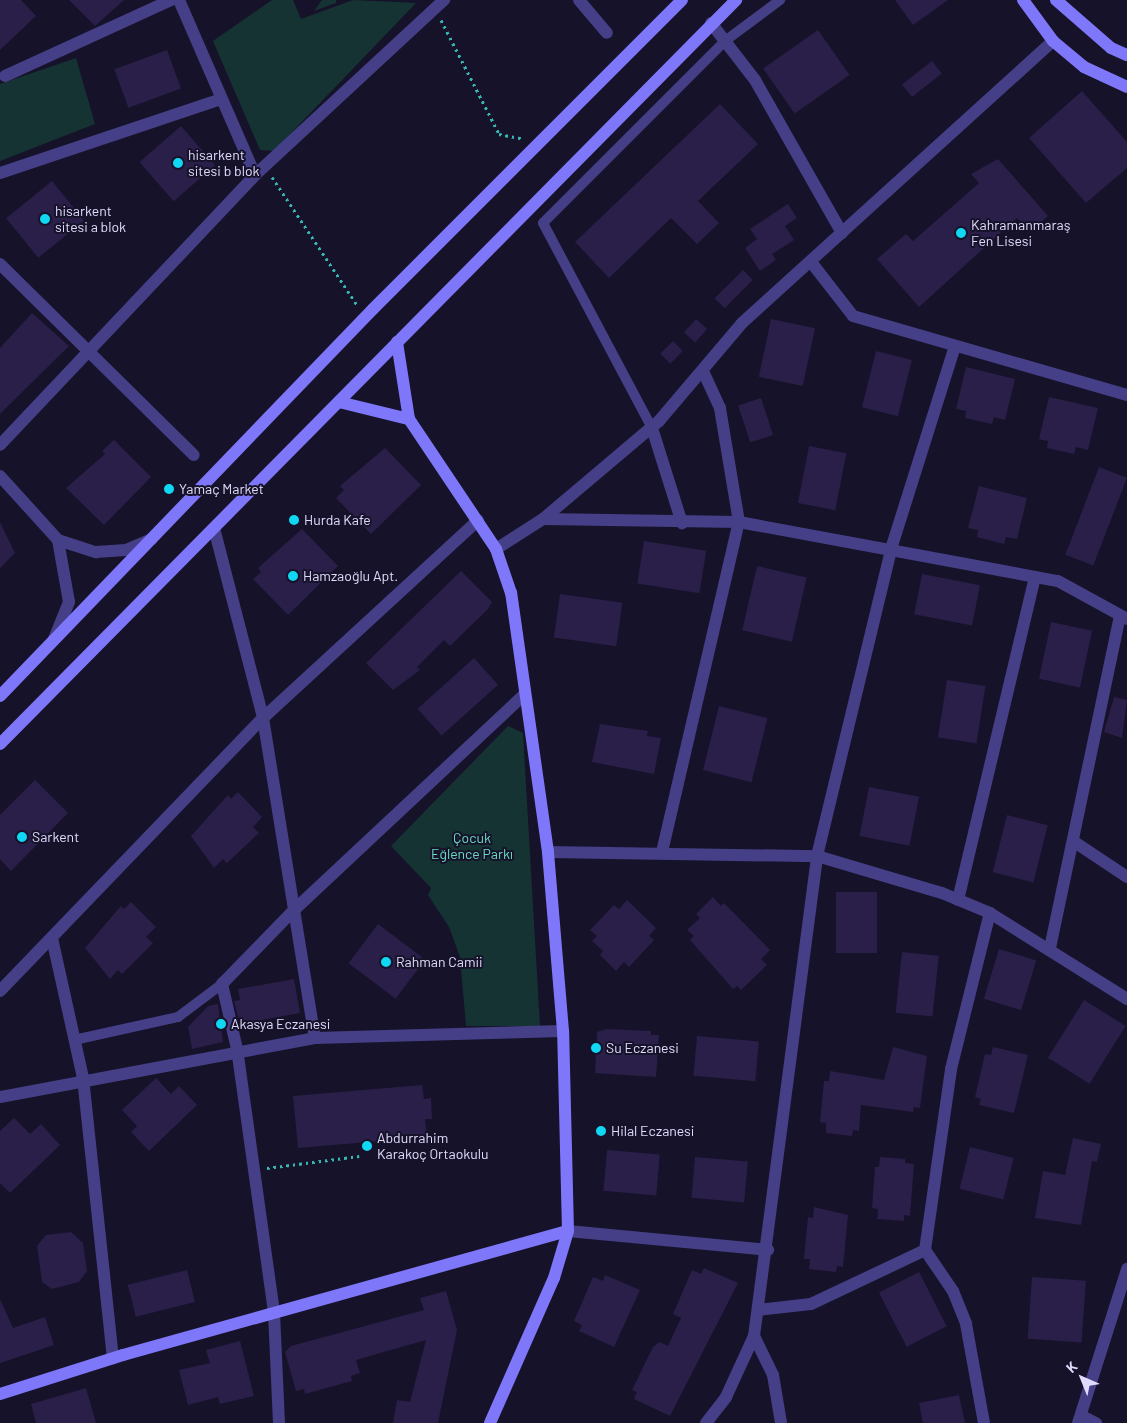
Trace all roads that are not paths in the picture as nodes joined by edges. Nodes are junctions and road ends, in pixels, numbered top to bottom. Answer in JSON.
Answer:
{"nodes":[{"id":1,"x":171,"y":0,"type":"edge"},
{"id":2,"x":179,"y":0,"type":"edge"},
{"id":3,"x":579,"y":0,"type":"edge"},
{"id":4,"x":682,"y":0,"type":"edge"},
{"id":5,"x":736,"y":0,"type":"edge"},
{"id":6,"x":780,"y":0,"type":"edge"},
{"id":7,"x":1023,"y":0,"type":"edge"},
{"id":8,"x":1057,"y":0,"type":"edge"},
{"id":9,"x":438,"y":3,"type":"edge"},
{"id":10,"x":711,"y":23,"type":"junction"},
{"id":11,"x":607,"y":33,"type":"dead end"},
{"id":12,"x":725,"y":41,"type":"junction"},
{"id":13,"x":1052,"y":41,"type":"junction"},
{"id":14,"x":1127,"y":55,"type":"edge"},
{"id":15,"x":5,"y":76,"type":"dead end"},
{"id":16,"x":1127,"y":87,"type":"edge"},
{"id":17,"x":222,"y":99,"type":"junction"},
{"id":18,"x":0,"y":174,"type":"edge"},
{"id":19,"x":255,"y":175,"type":"junction"},
{"id":20,"x":842,"y":233,"type":"junction"},
{"id":21,"x":810,"y":262,"type":"junction"},
{"id":22,"x":0,"y":264,"type":"edge"},
{"id":23,"x":397,"y":342,"type":"junction"},
{"id":24,"x":955,"y":346,"type":"junction"},
{"id":25,"x":90,"y":350,"type":"junction"},
{"id":26,"x":703,"y":370,"type":"junction"},
{"id":27,"x":1127,"y":395,"type":"edge"},
{"id":28,"x":339,"y":402,"type":"junction"},
{"id":29,"x":409,"y":419,"type":"junction"},
{"id":30,"x":652,"y":428,"type":"junction"},
{"id":31,"x":0,"y":445,"type":"edge"},
{"id":32,"x":194,"y":455,"type":"dead end"},
{"id":33,"x":0,"y":476,"type":"edge"},
{"id":34,"x":543,"y":519,"type":"junction"},
{"id":35,"x":478,"y":520,"type":"junction"},
{"id":36,"x":682,"y":522,"type":"junction"},
{"id":37,"x":739,"y":522,"type":"junction"},
{"id":38,"x":214,"y":528,"type":"junction"},
{"id":39,"x":155,"y":538,"type":"junction"},
{"id":40,"x":58,"y":540,"type":"junction"},
{"id":41,"x":891,"y":548,"type":"junction"},
{"id":42,"x":496,"y":549,"type":"junction"},
{"id":43,"x":1035,"y":577,"type":"junction"},
{"id":44,"x":1123,"y":617,"type":"edge"},
{"id":45,"x":52,"y":643,"type":"junction"},
{"id":46,"x":526,"y":694,"type":"junction"},
{"id":47,"x":0,"y":696,"type":"edge"},
{"id":48,"x":263,"y":718,"type":"junction"},
{"id":49,"x":0,"y":744,"type":"edge"},
{"id":50,"x":1073,"y":841,"type":"junction"},
{"id":51,"x":548,"y":852,"type":"junction"},
{"id":52,"x":662,"y":852,"type":"junction"},
{"id":53,"x":816,"y":856,"type":"junction"},
{"id":54,"x":1127,"y":877,"type":"edge"},
{"id":55,"x":958,"y":900,"type":"junction"},
{"id":56,"x":293,"y":911,"type":"junction"},
{"id":57,"x":990,"y":913,"type":"junction"},
{"id":58,"x":52,"y":938,"type":"junction"},
{"id":59,"x":1050,"y":948,"type":"junction"},
{"id":60,"x":222,"y":984,"type":"junction"},
{"id":61,"x":0,"y":991,"type":"edge"},
{"id":62,"x":1127,"y":998,"type":"edge"},
{"id":63,"x":563,"y":1031,"type":"junction"},
{"id":64,"x":315,"y":1038,"type":"junction"},
{"id":65,"x":74,"y":1040,"type":"junction"},
{"id":66,"x":237,"y":1049,"type":"junction"},
{"id":67,"x":83,"y":1078,"type":"junction"},
{"id":68,"x":0,"y":1097,"type":"edge"},
{"id":69,"x":568,"y":1231,"type":"junction"},
{"id":70,"x":768,"y":1250,"type":"junction"},
{"id":71,"x":926,"y":1250,"type":"junction"},
{"id":72,"x":1127,"y":1269,"type":"edge"},
{"id":73,"x":758,"y":1310,"type":"junction"},
{"id":74,"x":274,"y":1312,"type":"junction"},
{"id":75,"x":754,"y":1336,"type":"junction"},
{"id":76,"x":113,"y":1358,"type":"junction"},
{"id":77,"x":0,"y":1394,"type":"edge"},
{"id":78,"x":1080,"y":1419,"type":"edge"},
{"id":79,"x":279,"y":1423,"type":"edge"},
{"id":80,"x":490,"y":1423,"type":"edge"},
{"id":81,"x":706,"y":1423,"type":"edge"},
{"id":82,"x":781,"y":1423,"type":"edge"},
{"id":83,"x":984,"y":1423,"type":"edge"},
{"id":84,"x":1096,"y":1423,"type":"edge"}],
"edges":[{"from":1,"to":15,"type":"street"},
{"from":2,"to":17,"type":"street"},
{"from":3,"to":11,"type":"street"},
{"from":4,"to":39,"type":"street"},
{"from":5,"to":10,"type":"street"},
{"from":6,"to":12,"type":"lane"},
{"from":7,"to":13,"type":"street"},
{"from":8,"to":14,"type":"street"},
{"from":9,"to":19,"type":"street"},
{"from":10,"to":12,"type":"street"},
{"from":10,"to":23,"type":"street"},
{"from":12,"to":20,"type":"street"},
{"from":12,"to":30,"type":"lane"},
{"from":13,"to":16,"type":"street"},
{"from":13,"to":20,"type":"street"},
{"from":17,"to":18,"type":"street"},
{"from":17,"to":19,"type":"street"},
{"from":19,"to":25,"type":"street"},
{"from":20,"to":21,"type":"street"},
{"from":21,"to":24,"type":"street"},
{"from":21,"to":26,"type":"street"},
{"from":22,"to":25,"type":"street"},
{"from":23,"to":28,"type":"street"},
{"from":23,"to":29,"type":"street"},
{"from":24,"to":27,"type":"street"},
{"from":24,"to":41,"type":"street"},
{"from":25,"to":31,"type":"street"},
{"from":25,"to":32,"type":"street"},
{"from":26,"to":30,"type":"street"},
{"from":26,"to":37,"type":"street"},
{"from":28,"to":29,"type":"street"},
{"from":28,"to":38,"type":"street"},
{"from":29,"to":35,"type":"street"},
{"from":30,"to":34,"type":"street"},
{"from":30,"to":36,"type":"street"},
{"from":33,"to":40,"type":"street"},
{"from":34,"to":36,"type":"street"},
{"from":34,"to":42,"type":"street"},
{"from":35,"to":42,"type":"street"},
{"from":35,"to":48,"type":"street"},
{"from":36,"to":37,"type":"street"},
{"from":37,"to":41,"type":"street"},
{"from":37,"to":52,"type":"street"},
{"from":38,"to":48,"type":"street"},
{"from":38,"to":49,"type":"street"},
{"from":39,"to":40,"type":"street"},
{"from":39,"to":45,"type":"street"},
{"from":40,"to":45,"type":"street"},
{"from":41,"to":43,"type":"street"},
{"from":41,"to":53,"type":"street"},
{"from":42,"to":46,"type":"street"},
{"from":43,"to":44,"type":"street"},
{"from":43,"to":55,"type":"street"},
{"from":44,"to":50,"type":"street"},
{"from":45,"to":47,"type":"street"},
{"from":46,"to":51,"type":"street"},
{"from":46,"to":56,"type":"street"},
{"from":48,"to":56,"type":"street"},
{"from":48,"to":58,"type":"street"},
{"from":50,"to":54,"type":"street"},
{"from":50,"to":59,"type":"street"},
{"from":51,"to":52,"type":"street"},
{"from":51,"to":63,"type":"street"},
{"from":52,"to":53,"type":"street"},
{"from":53,"to":55,"type":"street"},
{"from":53,"to":70,"type":"street"},
{"from":55,"to":57,"type":"street"},
{"from":56,"to":60,"type":"street"},
{"from":56,"to":64,"type":"street"},
{"from":57,"to":59,"type":"street"},
{"from":57,"to":71,"type":"street"},
{"from":58,"to":61,"type":"street"},
{"from":58,"to":65,"type":"street"},
{"from":59,"to":62,"type":"street"},
{"from":60,"to":65,"type":"lane"},
{"from":60,"to":66,"type":"street"},
{"from":63,"to":64,"type":"street"},
{"from":63,"to":69,"type":"street"},
{"from":64,"to":66,"type":"street"},
{"from":65,"to":67,"type":"street"},
{"from":66,"to":67,"type":"street"},
{"from":66,"to":74,"type":"street"},
{"from":67,"to":68,"type":"street"},
{"from":67,"to":76,"type":"street"},
{"from":69,"to":70,"type":"street"},
{"from":69,"to":74,"type":"street"},
{"from":69,"to":80,"type":"street"},
{"from":70,"to":73,"type":"street"},
{"from":71,"to":73,"type":"street"},
{"from":71,"to":83,"type":"street"},
{"from":72,"to":78,"type":"street"},
{"from":73,"to":75,"type":"street"},
{"from":74,"to":76,"type":"street"},
{"from":74,"to":79,"type":"street"},
{"from":75,"to":81,"type":"street"},
{"from":75,"to":82,"type":"street"},
{"from":76,"to":77,"type":"street"},
{"from":78,"to":84,"type":"street"}]}
